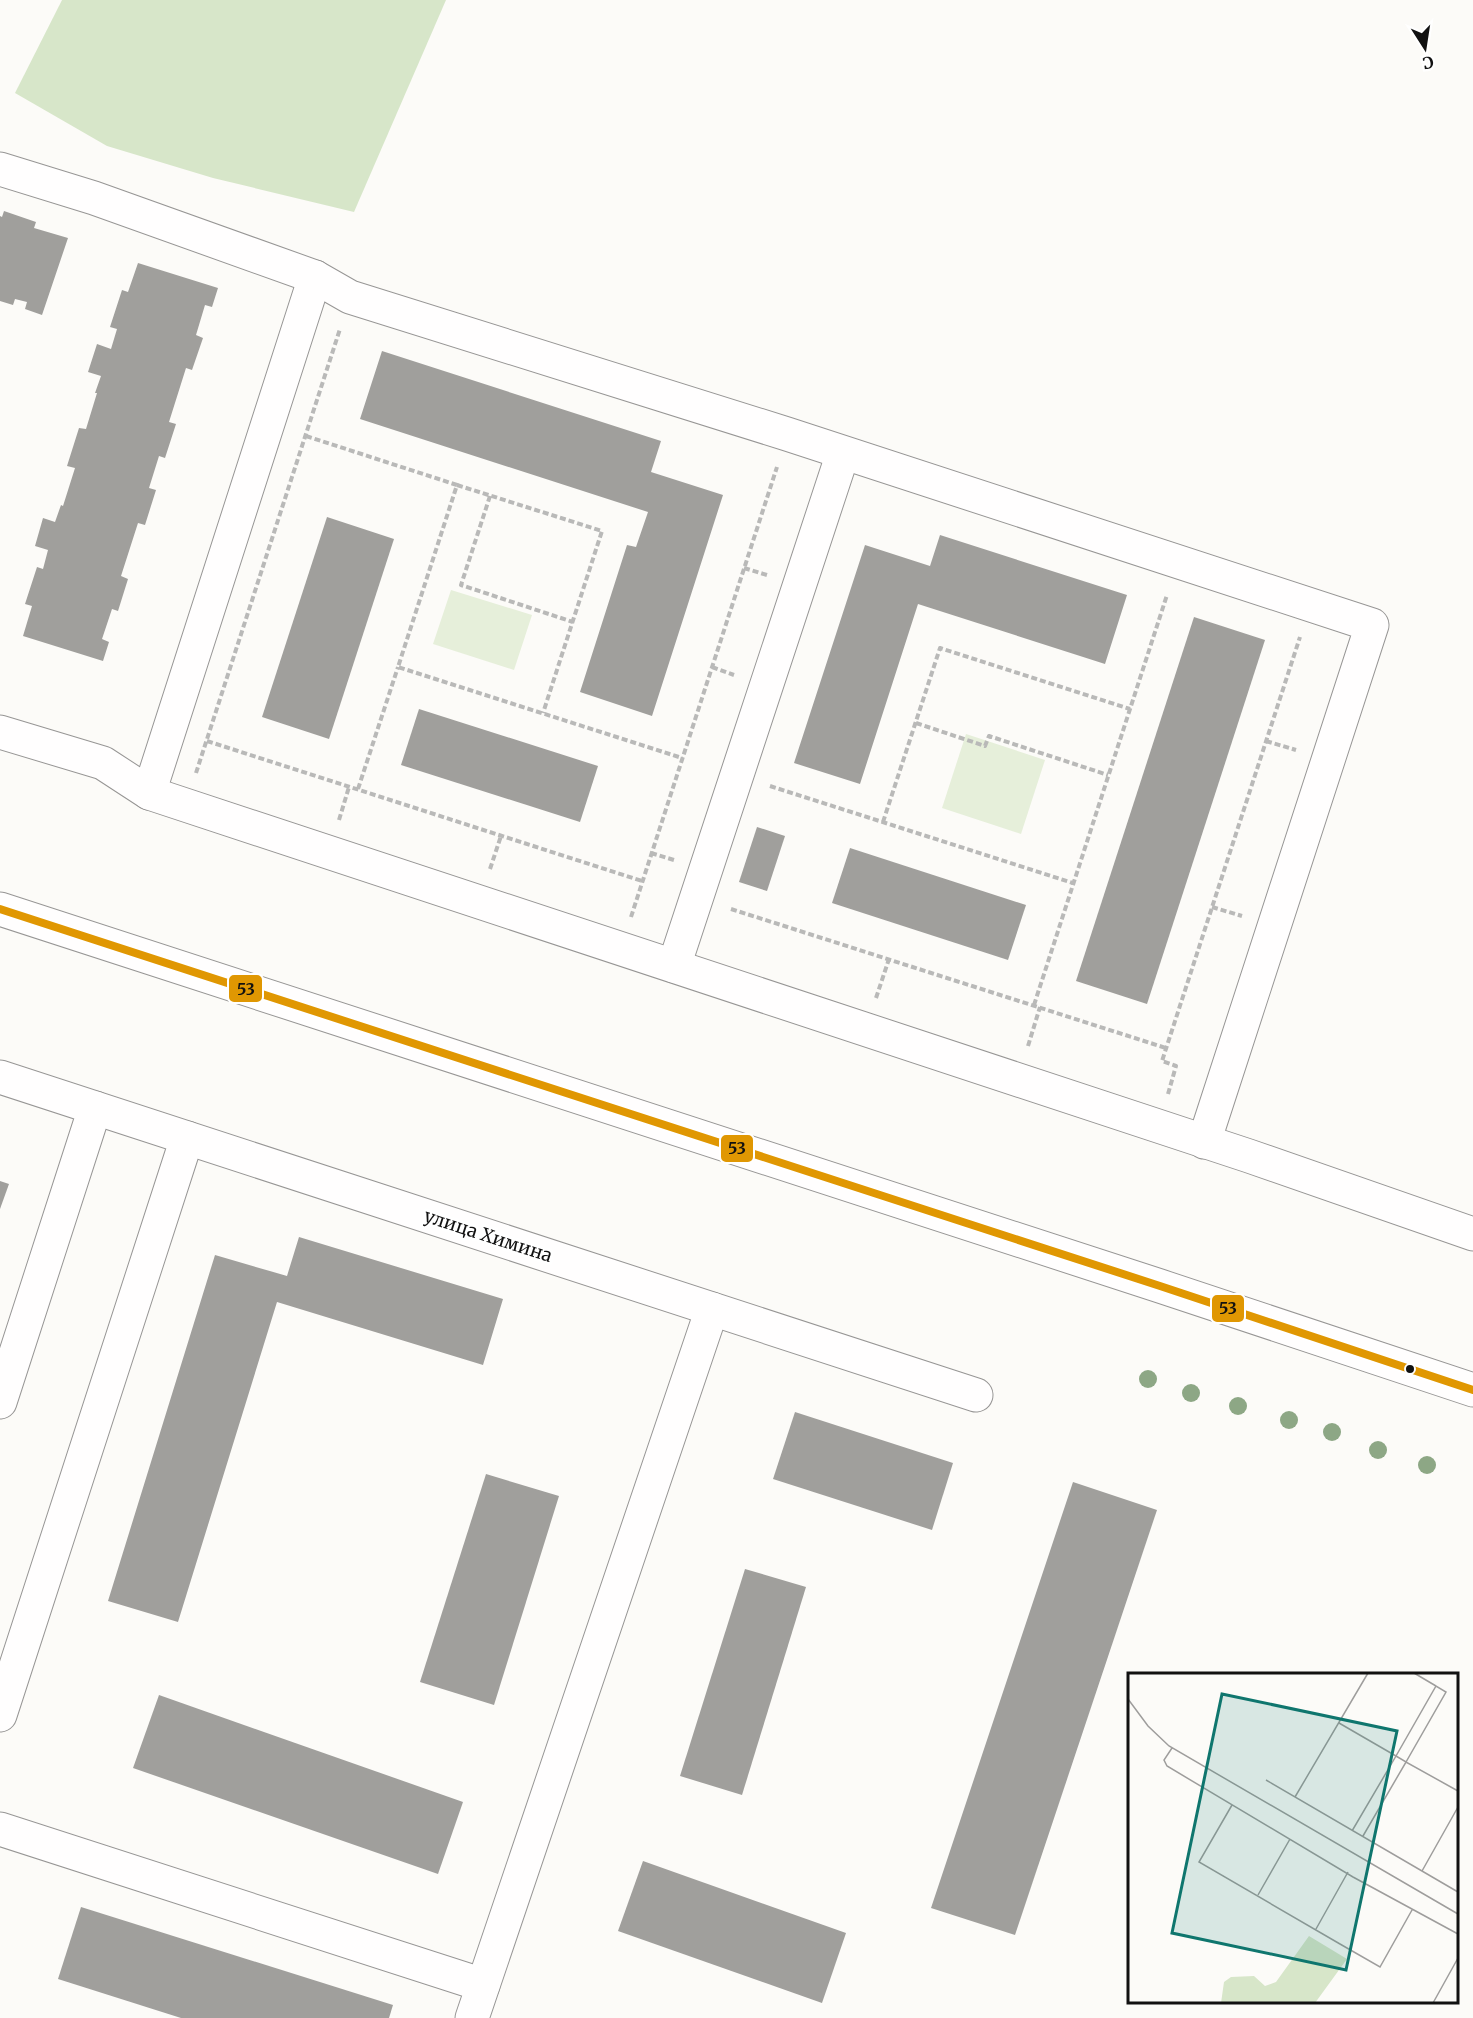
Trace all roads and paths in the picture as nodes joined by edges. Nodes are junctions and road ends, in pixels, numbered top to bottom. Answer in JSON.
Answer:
{"nodes":[{"id":1,"x":0,"y":169,"type":"edge"},
{"id":2,"x":315,"y":277,"type":"junction"},
{"id":3,"x":350,"y":297,"type":"junction"},
{"id":4,"x":787,"y":434,"type":"junction"},
{"id":5,"x":306,"y":436,"type":"junction"},
{"id":6,"x":843,"y":453,"type":"junction"},
{"id":7,"x":457,"y":485,"type":"junction"},
{"id":8,"x":490,"y":496,"type":"junction"},
{"id":9,"x":1178,"y":562,"type":"junction"},
{"id":10,"x":1311,"y":605,"type":"junction"},
{"id":11,"x":573,"y":622,"type":"junction"},
{"id":12,"x":398,"y":667,"type":"junction"},
{"id":13,"x":1130,"y":709,"type":"junction"},
{"id":14,"x":543,"y":713,"type":"junction"},
{"id":15,"x":916,"y":723,"type":"junction"},
{"id":16,"x":0,"y":732,"type":"edge"},
{"id":17,"x":207,"y":741,"type":"junction"},
{"id":18,"x":682,"y":758,"type":"junction"},
{"id":19,"x":1108,"y":775,"type":"junction"},
{"id":20,"x":765,"y":785,"type":"dead end"},
{"id":21,"x":358,"y":789,"type":"junction"},
{"id":22,"x":149,"y":793,"type":"junction"},
{"id":23,"x":186,"y":805,"type":"junction"},
{"id":24,"x":883,"y":822,"type":"junction"},
{"id":25,"x":642,"y":881,"type":"junction"},
{"id":26,"x":1074,"y":883,"type":"junction"},
{"id":27,"x":0,"y":909,"type":"edge"},
{"id":28,"x":728,"y":918,"type":"dead end"},
{"id":29,"x":620,"y":949,"type":"junction"},
{"id":30,"x":674,"y":966,"type":"junction"},
{"id":31,"x":1034,"y":1005,"type":"junction"},
{"id":32,"x":1166,"y":1048,"type":"junction"},
{"id":33,"x":0,"y":1077,"type":"edge"},
{"id":34,"x":95,"y":1108,"type":"junction"},
{"id":35,"x":1157,"y":1126,"type":"junction"},
{"id":36,"x":187,"y":1138,"type":"junction"},
{"id":37,"x":1204,"y":1142,"type":"junction"},
{"id":38,"x":1473,"y":1234,"type":"edge"},
{"id":39,"x":712,"y":1309,"type":"junction"},
{"id":40,"x":1473,"y":1390,"type":"edge"},
{"id":41,"x":976,"y":1395,"type":"dead end"},
{"id":42,"x":0,"y":1402,"type":"edge"},
{"id":43,"x":0,"y":1714,"type":"edge"},
{"id":44,"x":0,"y":1829,"type":"edge"},
{"id":45,"x":483,"y":1985,"type":"junction"},
{"id":46,"x":472,"y":2018,"type":"edge"}],
"edges":[{"from":1,"to":2,"type":"street"},
{"from":2,"to":3,"type":"street"},
{"from":2,"to":22,"type":"street"},
{"from":3,"to":4,"type":"street"},
{"from":3,"to":5,"type":"path"},
{"from":4,"to":6,"type":"street"},
{"from":4,"to":18,"type":"path"},
{"from":5,"to":7,"type":"path"},
{"from":5,"to":17,"type":"path"},
{"from":6,"to":9,"type":"street"},
{"from":6,"to":30,"type":"street"},
{"from":7,"to":8,"type":"path"},
{"from":7,"to":12,"type":"path"},
{"from":8,"to":11,"type":"path"},
{"from":8,"to":11,"type":"path"},
{"from":9,"to":10,"type":"street"},
{"from":9,"to":13,"type":"path"},
{"from":10,"to":32,"type":"path"},
{"from":10,"to":37,"type":"street"},
{"from":11,"to":14,"type":"path"},
{"from":12,"to":14,"type":"path"},
{"from":12,"to":21,"type":"path"},
{"from":13,"to":15,"type":"path"},
{"from":13,"to":19,"type":"path"},
{"from":14,"to":18,"type":"path"},
{"from":15,"to":19,"type":"path"},
{"from":15,"to":24,"type":"path"},
{"from":16,"to":22,"type":"street"},
{"from":17,"to":21,"type":"path"},
{"from":17,"to":23,"type":"path"},
{"from":18,"to":25,"type":"path"},
{"from":19,"to":26,"type":"path"},
{"from":20,"to":24,"type":"path"},
{"from":21,"to":25,"type":"path"},
{"from":22,"to":23,"type":"street"},
{"from":23,"to":29,"type":"street"},
{"from":24,"to":26,"type":"path"},
{"from":25,"to":29,"type":"path"},
{"from":26,"to":31,"type":"path"},
{"from":27,"to":40,"type":"street"},
{"from":28,"to":31,"type":"path"},
{"from":29,"to":30,"type":"street"},
{"from":30,"to":35,"type":"street"},
{"from":31,"to":32,"type":"path"},
{"from":32,"to":35,"type":"path"},
{"from":33,"to":34,"type":"street","name":"улица Химина"},
{"from":34,"to":36,"type":"street","name":"улица Химина"},
{"from":34,"to":42,"type":"street"},
{"from":35,"to":37,"type":"street"},
{"from":36,"to":39,"type":"street","name":"улица Химина"},
{"from":36,"to":43,"type":"street"},
{"from":37,"to":38,"type":"street"},
{"from":39,"to":41,"type":"street","name":"улица Химина"},
{"from":39,"to":45,"type":"street"},
{"from":44,"to":45,"type":"street"},
{"from":45,"to":46,"type":"street"}]}
